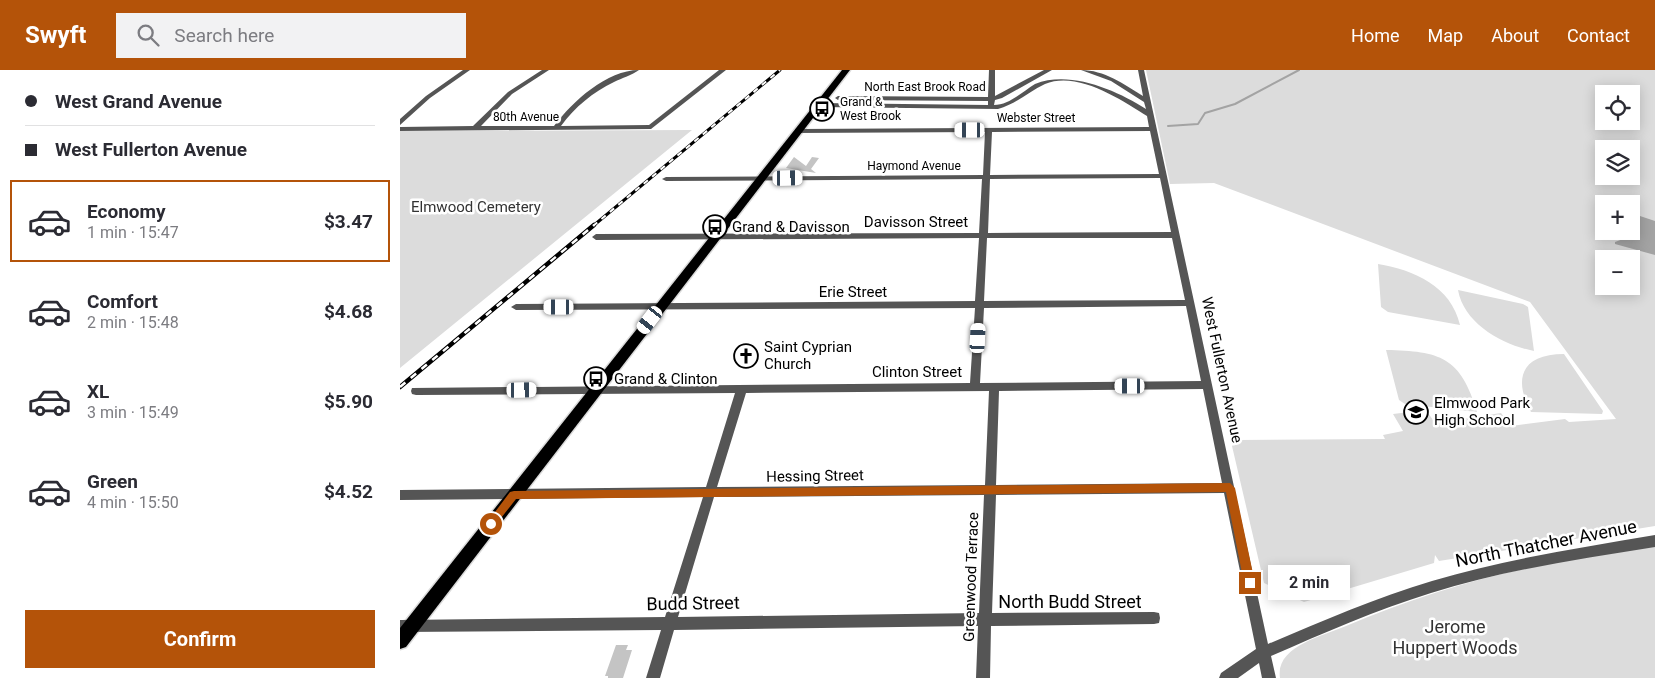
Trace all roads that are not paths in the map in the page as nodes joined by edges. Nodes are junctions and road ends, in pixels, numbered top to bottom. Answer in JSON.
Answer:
{"nodes":[{"id":1,"x":467,"y":70,"type":"edge"},
{"id":2,"x":544,"y":70,"type":"edge"},
{"id":3,"x":636,"y":70,"type":"edge"},
{"id":4,"x":723,"y":70,"type":"edge"},
{"id":5,"x":846,"y":70,"type":"edge"},
{"id":6,"x":992,"y":70,"type":"edge"},
{"id":7,"x":1050,"y":70,"type":"edge"},
{"id":8,"x":1084,"y":70,"type":"edge"},
{"id":9,"x":1140,"y":70,"type":"edge"},
{"id":10,"x":991,"y":99,"type":"junction"},
{"id":11,"x":821,"y":101,"type":"junction"},
{"id":12,"x":1147,"y":101,"type":"junction"},
{"id":13,"x":990,"y":107,"type":"junction"},
{"id":14,"x":1150,"y":115,"type":"junction"},
{"id":15,"x":400,"y":123,"type":"edge"},
{"id":16,"x":475,"y":128,"type":"junction"},
{"id":17,"x":556,"y":128,"type":"junction"},
{"id":18,"x":400,"y":129,"type":"edge"},
{"id":19,"x":1153,"y":129,"type":"junction"},
{"id":20,"x":989,"y":130,"type":"junction"},
{"id":21,"x":798,"y":131,"type":"junction"},
{"id":22,"x":1163,"y":176,"type":"junction"},
{"id":23,"x":986,"y":177,"type":"junction"},
{"id":24,"x":761,"y":178,"type":"junction"},
{"id":25,"x":666,"y":179,"type":"dead end"},
{"id":26,"x":1176,"y":234,"type":"junction"},
{"id":27,"x":984,"y":235,"type":"junction"},
{"id":28,"x":716,"y":236,"type":"junction"},
{"id":29,"x":596,"y":237,"type":"dead end"},
{"id":30,"x":1191,"y":304,"type":"junction"},
{"id":31,"x":980,"y":305,"type":"junction"},
{"id":32,"x":516,"y":307,"type":"dead end"},
{"id":33,"x":661,"y":307,"type":"junction"},
{"id":34,"x":1208,"y":385,"type":"junction"},
{"id":35,"x":975,"y":386,"type":"junction"},
{"id":36,"x":994,"y":386,"type":"junction"},
{"id":37,"x":742,"y":388,"type":"junction"},
{"id":38,"x":596,"y":389,"type":"junction"},
{"id":39,"x":416,"y":391,"type":"dead end"},
{"id":40,"x":1230,"y":488,"type":"junction"},
{"id":41,"x":990,"y":489,"type":"junction"},
{"id":42,"x":710,"y":492,"type":"junction"},
{"id":43,"x":400,"y":495,"type":"edge"},
{"id":44,"x":514,"y":495,"type":"junction"},
{"id":45,"x":1655,"y":541,"type":"edge"},
{"id":46,"x":1154,"y":618,"type":"dead end"},
{"id":47,"x":986,"y":619,"type":"junction"},
{"id":48,"x":670,"y":622,"type":"junction"},
{"id":49,"x":406,"y":626,"type":"edge"},
{"id":50,"x":400,"y":641,"type":"edge"},
{"id":51,"x":1264,"y":652,"type":"junction"},
{"id":52,"x":652,"y":678,"type":"edge"},
{"id":53,"x":983,"y":678,"type":"edge"},
{"id":54,"x":1226,"y":678,"type":"edge"},
{"id":55,"x":1269,"y":678,"type":"edge"}],
"edges":[{"from":1,"to":15,"type":"street"},
{"from":2,"to":16,"type":"street"},
{"from":3,"to":17,"type":"street"},
{"from":4,"to":17,"type":"street","name":"80th Avenue"},
{"from":5,"to":11,"type":"main road"},
{"from":6,"to":10,"type":"street"},
{"from":7,"to":10,"type":"street","name":"North East Brook Road"},
{"from":8,"to":12,"type":"street"},
{"from":9,"to":12,"type":"street","name":"West Fullerton Avenue"},
{"from":10,"to":11,"type":"street","name":"North East Brook Road"},
{"from":10,"to":13,"type":"street"},
{"from":11,"to":13,"type":"street"},
{"from":11,"to":21,"type":"main road"},
{"from":12,"to":14,"type":"street","name":"West Fullerton Avenue"},
{"from":13,"to":14,"type":"street"},
{"from":14,"to":19,"type":"street","name":"West Fullerton Avenue"},
{"from":16,"to":17,"type":"street","name":"80th Avenue"},
{"from":16,"to":18,"type":"street","name":"80th Avenue"},
{"from":19,"to":20,"type":"street","name":"Webster Street"},
{"from":19,"to":22,"type":"street","name":"West Fullerton Avenue"},
{"from":20,"to":21,"type":"street","name":"Webster Street"},
{"from":20,"to":23,"type":"street"},
{"from":21,"to":24,"type":"main road"},
{"from":22,"to":23,"type":"street","name":"Haymond Avenue"},
{"from":22,"to":26,"type":"street","name":"West Fullerton Avenue"},
{"from":23,"to":24,"type":"street","name":"Haymond Avenue"},
{"from":23,"to":27,"type":"street"},
{"from":24,"to":25,"type":"street","name":"Haymond Avenue"},
{"from":24,"to":28,"type":"main road"},
{"from":26,"to":27,"type":"street","name":"Davisson Street"},
{"from":26,"to":30,"type":"street","name":"West Fullerton Avenue"},
{"from":27,"to":28,"type":"street","name":"Davisson Street"},
{"from":27,"to":31,"type":"street"},
{"from":28,"to":29,"type":"street","name":"Davisson Street"},
{"from":28,"to":33,"type":"main road"},
{"from":30,"to":31,"type":"street","name":"Erie Street"},
{"from":30,"to":34,"type":"street","name":"West Fullerton Avenue"},
{"from":31,"to":33,"type":"street","name":"Erie Street"},
{"from":31,"to":35,"type":"street"},
{"from":32,"to":33,"type":"street","name":"Erie Street"},
{"from":33,"to":38,"type":"main road"},
{"from":34,"to":36,"type":"street","name":"Clinton Street"},
{"from":34,"to":40,"type":"street","name":"West Fullerton Avenue"},
{"from":35,"to":36,"type":"street","name":"Clinton Street"},
{"from":35,"to":37,"type":"street","name":"Clinton Street"},
{"from":36,"to":41,"type":"street","name":"Greenwood Terrace"},
{"from":37,"to":38,"type":"street","name":"Clinton Street"},
{"from":37,"to":42,"type":"street"},
{"from":38,"to":39,"type":"street","name":"Clinton Street"},
{"from":38,"to":44,"type":"main road"},
{"from":40,"to":41,"type":"street","name":"Hessing Street"},
{"from":40,"to":51,"type":"street","name":"West Fullerton Avenue"},
{"from":41,"to":42,"type":"street","name":"Hessing Street"},
{"from":41,"to":47,"type":"street","name":"Greenwood Terrace"},
{"from":42,"to":44,"type":"street","name":"Hessing Street"},
{"from":42,"to":48,"type":"street"},
{"from":43,"to":44,"type":"street","name":"Hessing Street"},
{"from":44,"to":49,"type":"main road"},
{"from":45,"to":51,"type":"street","name":"North Thatcher Avenue"},
{"from":46,"to":47,"type":"street","name":"North Budd Street"},
{"from":47,"to":48,"type":"street","name":"Budd Street"},
{"from":47,"to":53,"type":"street","name":"Greenwood Terrace"},
{"from":48,"to":49,"type":"street","name":"Budd Street"},
{"from":48,"to":52,"type":"street"},
{"from":49,"to":50,"type":"main road"},
{"from":51,"to":54,"type":"street","name":"North Thatcher Avenue"},
{"from":51,"to":55,"type":"street","name":"West Fullerton Avenue"}]}
